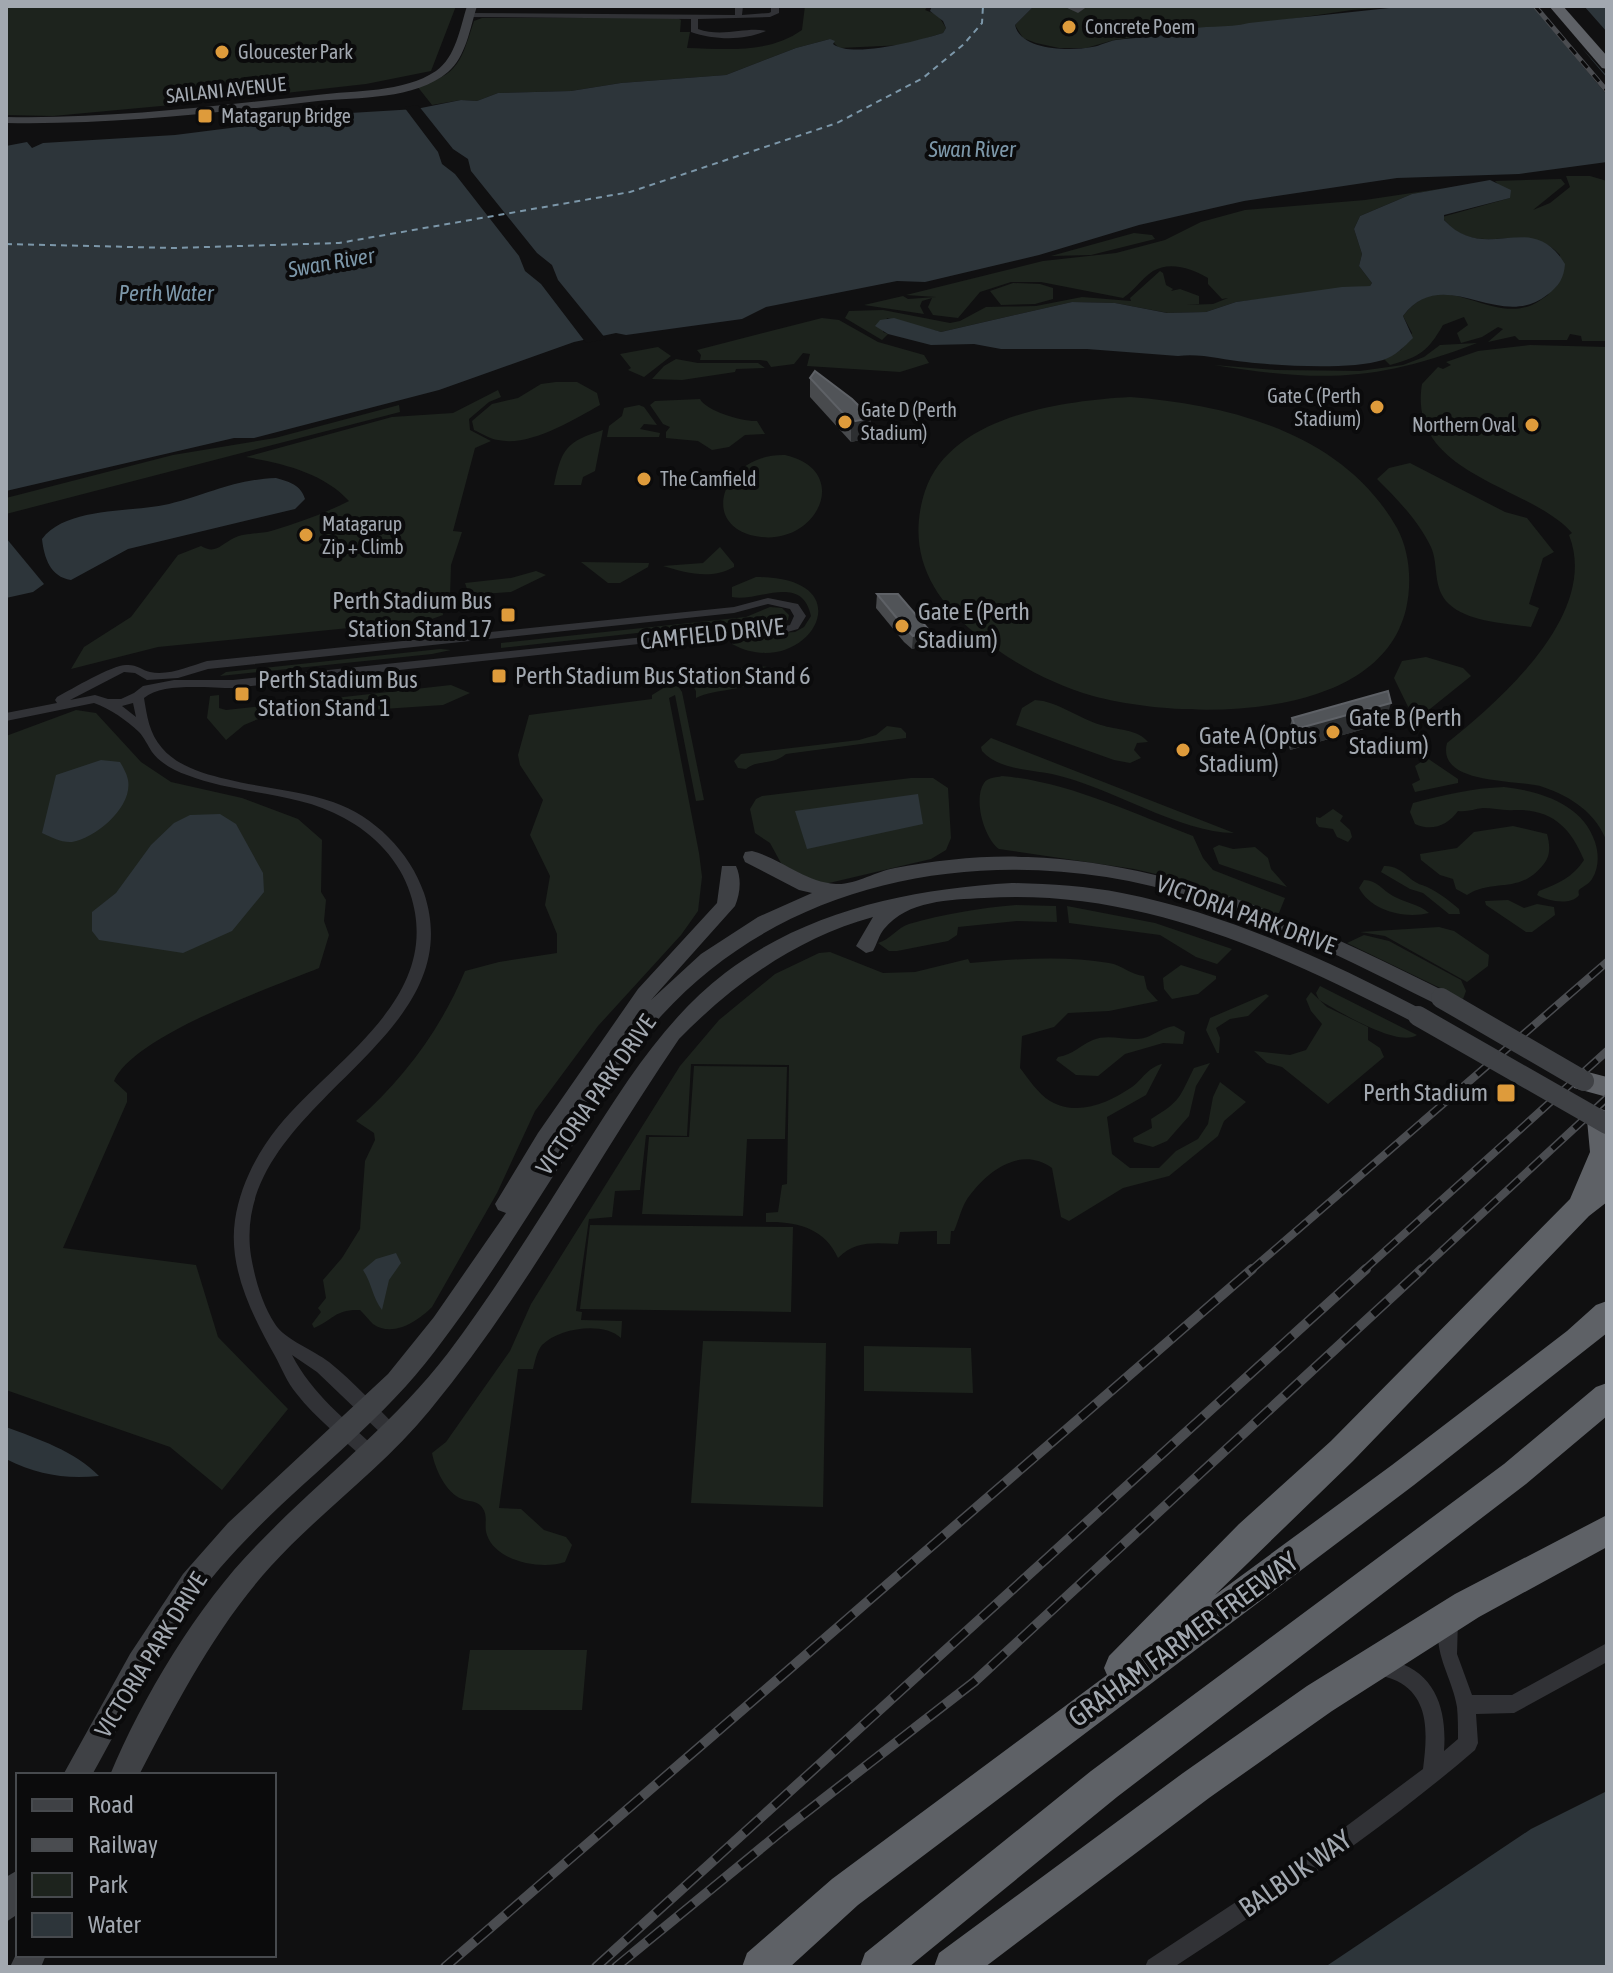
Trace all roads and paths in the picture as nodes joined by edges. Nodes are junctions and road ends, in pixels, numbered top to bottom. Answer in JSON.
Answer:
{"nodes":[{"id":1,"x":590,"y":6,"type":"edge"},
{"id":2,"x":666,"y":6,"type":"edge"},
{"id":3,"x":739,"y":6,"type":"edge"},
{"id":4,"x":775,"y":6,"type":"edge"},
{"id":5,"x":1068,"y":6,"type":"edge"},
{"id":6,"x":1083,"y":6,"type":"edge"},
{"id":7,"x":1556,"y":6,"type":"edge"},
{"id":8,"x":1572,"y":6,"type":"edge"},
{"id":9,"x":470,"y":11,"type":"edge"},
{"id":10,"x":587,"y":16,"type":"junction"},
{"id":11,"x":665,"y":16,"type":"junction"},
{"id":12,"x":695,"y":16,"type":"junction"},
{"id":13,"x":738,"y":17,"type":"junction"},
{"id":14,"x":762,"y":31,"type":"dead end"},
{"id":15,"x":1607,"y":46,"type":"edge"},
{"id":16,"x":1607,"y":65,"type":"edge"},
{"id":17,"x":6,"y":120,"type":"edge"},
{"id":18,"x":92,"y":685,"type":"junction"},
{"id":19,"x":144,"y":688,"type":"junction"},
{"id":20,"x":95,"y":699,"type":"junction"},
{"id":21,"x":112,"y":704,"type":"junction"},
{"id":22,"x":46,"y":707,"type":"junction"},
{"id":23,"x":6,"y":717,"type":"edge"},
{"id":24,"x":142,"y":729,"type":"junction"},
{"id":25,"x":752,"y":857,"type":"dead end"},
{"id":26,"x":729,"y":871,"type":"dead end"},
{"id":27,"x":841,"y":888,"type":"junction"},
{"id":28,"x":906,"y":901,"type":"junction"},
{"id":29,"x":866,"y":946,"type":"dead end"},
{"id":30,"x":1602,"y":1106,"type":"edge"},
{"id":31,"x":1607,"y":1186,"type":"edge"},
{"id":32,"x":1579,"y":1208,"type":"junction"},
{"id":33,"x":468,"y":1287,"type":"junction"},
{"id":34,"x":1607,"y":1314,"type":"edge"},
{"id":35,"x":270,"y":1331,"type":"junction"},
{"id":36,"x":1607,"y":1397,"type":"edge"},
{"id":37,"x":371,"y":1411,"type":"junction"},
{"id":38,"x":348,"y":1431,"type":"junction"},
{"id":39,"x":393,"y":1434,"type":"junction"},
{"id":40,"x":372,"y":1455,"type":"junction"},
{"id":41,"x":1607,"y":1530,"type":"edge"},
{"id":42,"x":1449,"y":1615,"type":"junction"},
{"id":43,"x":1607,"y":1652,"type":"edge"},
{"id":44,"x":1371,"y":1665,"type":"junction"},
{"id":45,"x":1466,"y":1705,"type":"junction"},
{"id":46,"x":1063,"y":1727,"type":"junction"},
{"id":47,"x":78,"y":1773,"type":"edge"},
{"id":48,"x":125,"y":1773,"type":"edge"},
{"id":49,"x":1432,"y":1775,"type":"junction"},
{"id":50,"x":16,"y":1888,"type":"edge"},
{"id":51,"x":6,"y":1907,"type":"edge"},
{"id":52,"x":761,"y":1967,"type":"edge"},
{"id":53,"x":879,"y":1967,"type":"edge"},
{"id":54,"x":953,"y":1967,"type":"edge"},
{"id":55,"x":1155,"y":1967,"type":"edge"}],
"edges":[{"from":1,"to":10,"type":"street"},
{"from":2,"to":11,"type":"street"},
{"from":3,"to":13,"type":"street"},
{"from":4,"to":13,"type":"street"},
{"from":5,"to":6,"type":"street"},
{"from":7,"to":16,"type":"highway"},
{"from":8,"to":15,"type":"highway"},
{"from":9,"to":10,"type":"street"},
{"from":9,"to":17,"type":"street","name":"SAILANI AVENUE"},
{"from":10,"to":11,"type":"street"},
{"from":11,"to":12,"type":"street"},
{"from":12,"to":13,"type":"street"},
{"from":12,"to":14,"type":"street"},
{"from":18,"to":19,"type":"street"},
{"from":18,"to":20,"type":"street"},
{"from":18,"to":22,"type":"street"},
{"from":19,"to":19,"type":"street","name":"CAMFIELD DRIVE"},
{"from":19,"to":21,"type":"street"},
{"from":19,"to":24,"type":"street"},
{"from":20,"to":21,"type":"street"},
{"from":20,"to":22,"type":"street"},
{"from":21,"to":24,"type":"street"},
{"from":22,"to":23,"type":"street"},
{"from":24,"to":35,"type":"street"},
{"from":25,"to":27,"type":"street"},
{"from":26,"to":33,"type":"street"},
{"from":27,"to":30,"type":"street","name":"VICTORIA PARK DRIVE","bridge":true},
{"from":27,"to":33,"type":"street","name":"VICTORIA PARK DRIVE"},
{"from":28,"to":29,"type":"street"},
{"from":28,"to":30,"type":"street","name":"VICTORIA PARK DRIVE","bridge":true},
{"from":28,"to":39,"type":"street","name":"VICTORIA PARK DRIVE"},
{"from":30,"to":32,"type":"highway"},
{"from":31,"to":32,"type":"highway"},
{"from":32,"to":46,"type":"highway"},
{"from":33,"to":37,"type":"street","name":"VICTORIA PARK DRIVE"},
{"from":34,"to":46,"type":"highway","name":"GRAHAM FARMER FREEWAY"},
{"from":35,"to":37,"type":"street"},
{"from":35,"to":38,"type":"street"},
{"from":36,"to":53,"type":"highway"},
{"from":37,"to":38,"type":"street","name":"VICTORIA PARK DRIVE"},
{"from":37,"to":39,"type":"street"},
{"from":38,"to":40,"type":"street"},
{"from":38,"to":47,"type":"street","name":"VICTORIA PARK DRIVE"},
{"from":39,"to":40,"type":"street","name":"VICTORIA PARK DRIVE"},
{"from":40,"to":48,"type":"street","name":"VICTORIA PARK DRIVE"},
{"from":41,"to":42,"type":"highway"},
{"from":42,"to":44,"type":"highway"},
{"from":42,"to":45,"type":"street","name":"BALBUK WAY"},
{"from":43,"to":45,"type":"street"},
{"from":44,"to":49,"type":"street"},
{"from":44,"to":54,"type":"highway"},
{"from":45,"to":49,"type":"street","name":"BALBUK WAY"},
{"from":46,"to":52,"type":"highway","name":"GRAHAM FARMER FREEWAY"},
{"from":49,"to":55,"type":"street","name":"BALBUK WAY"},
{"from":50,"to":51,"type":"street"}]}
